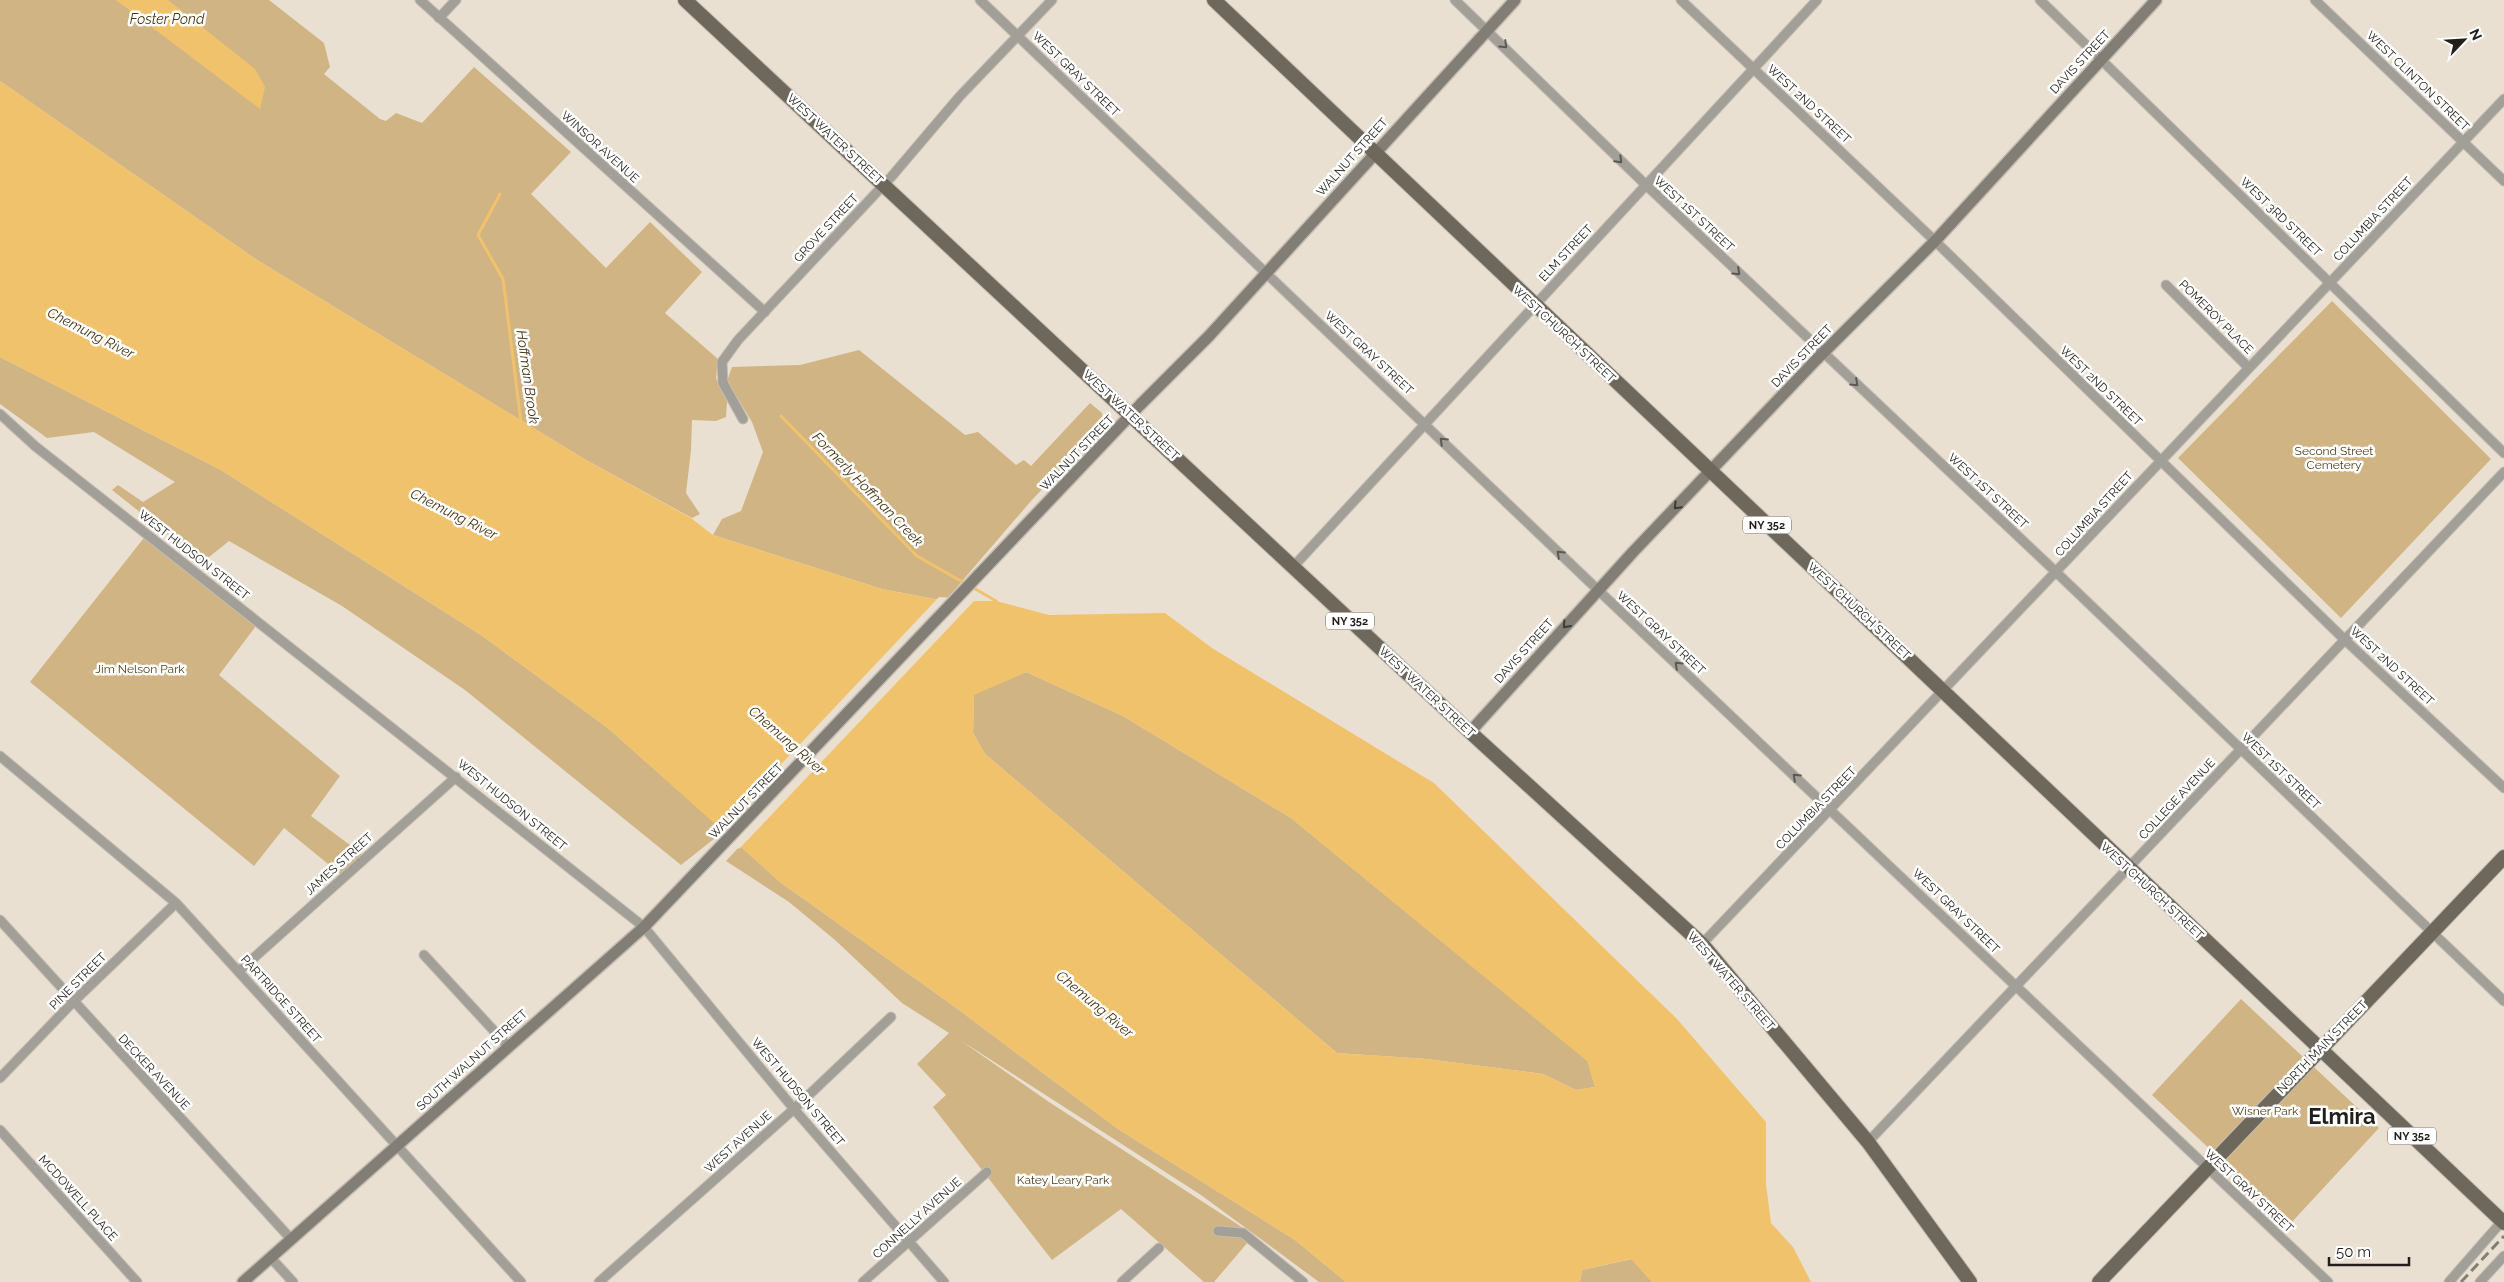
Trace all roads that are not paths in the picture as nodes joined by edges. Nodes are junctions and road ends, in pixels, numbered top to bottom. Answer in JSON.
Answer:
{"nodes":[{"id":1,"x":420,"y":0,"type":"edge"},
{"id":2,"x":456,"y":0,"type":"edge"},
{"id":3,"x":685,"y":0,"type":"edge"},
{"id":4,"x":980,"y":0,"type":"edge"},
{"id":5,"x":1052,"y":0,"type":"edge"},
{"id":6,"x":1214,"y":0,"type":"edge"},
{"id":7,"x":1455,"y":0,"type":"edge"},
{"id":8,"x":1515,"y":0,"type":"edge"},
{"id":9,"x":1682,"y":0,"type":"edge"},
{"id":10,"x":1817,"y":0,"type":"edge"},
{"id":11,"x":2040,"y":0,"type":"edge"},
{"id":12,"x":2156,"y":0,"type":"edge"},
{"id":13,"x":2315,"y":0,"type":"edge"},
{"id":14,"x":439,"y":18,"type":"junction"},
{"id":15,"x":1487,"y":30,"type":"junction"},
{"id":16,"x":1018,"y":36,"type":"junction"},
{"id":17,"x":2101,"y":59,"type":"junction"},
{"id":18,"x":1753,"y":69,"type":"junction"},
{"id":19,"x":2504,"y":99,"type":"edge"},
{"id":20,"x":2463,"y":142,"type":"junction"},
{"id":21,"x":1375,"y":152,"type":"junction"},
{"id":22,"x":2504,"y":181,"type":"edge"},
{"id":23,"x":884,"y":185,"type":"junction"},
{"id":24,"x":1646,"y":185,"type":"junction"},
{"id":25,"x":1935,"y":241,"type":"junction"},
{"id":26,"x":1267,"y":274,"type":"junction"},
{"id":27,"x":2331,"y":282,"type":"junction"},
{"id":28,"x":2166,"y":285,"type":"dead end"},
{"id":29,"x":1534,"y":306,"type":"junction"},
{"id":30,"x":765,"y":312,"type":"junction"},
{"id":31,"x":1823,"y":353,"type":"junction"},
{"id":32,"x":2248,"y":367,"type":"junction"},
{"id":33,"x":0,"y":414,"type":"edge"},
{"id":34,"x":1132,"y":415,"type":"junction"},
{"id":35,"x":743,"y":419,"type":"dead end"},
{"id":36,"x":1425,"y":424,"type":"junction"},
{"id":37,"x":2504,"y":453,"type":"edge"},
{"id":38,"x":2160,"y":461,"type":"junction"},
{"id":39,"x":1710,"y":471,"type":"junction"},
{"id":40,"x":2504,"y":472,"type":"edge"},
{"id":41,"x":1293,"y":567,"type":"junction"},
{"id":42,"x":2057,"y":573,"type":"junction"},
{"id":43,"x":1598,"y":590,"type":"junction"},
{"id":44,"x":2345,"y":640,"type":"junction"},
{"id":45,"x":1944,"y":692,"type":"junction"},
{"id":46,"x":1470,"y":732,"type":"junction"},
{"id":47,"x":2241,"y":749,"type":"junction"},
{"id":48,"x":0,"y":756,"type":"edge"},
{"id":49,"x":456,"y":777,"type":"junction"},
{"id":50,"x":2504,"y":788,"type":"edge"},
{"id":51,"x":1831,"y":810,"type":"junction"},
{"id":52,"x":714,"y":854,"type":"joint"},
{"id":53,"x":2504,"y":856,"type":"edge"},
{"id":54,"x":2128,"y":868,"type":"junction"},
{"id":55,"x":176,"y":903,"type":"junction"},
{"id":56,"x":0,"y":920,"type":"edge"},
{"id":57,"x":644,"y":927,"type":"junction"},
{"id":58,"x":2431,"y":932,"type":"junction"},
{"id":59,"x":1702,"y":944,"type":"junction"},
{"id":60,"x":424,"y":955,"type":"dead end"},
{"id":61,"x":239,"y":971,"type":"junction"},
{"id":62,"x":2016,"y":986,"type":"junction"},
{"id":63,"x":2504,"y":1001,"type":"edge"},
{"id":64,"x":73,"y":1002,"type":"junction"},
{"id":65,"x":891,"y":1017,"type":"dead end"},
{"id":66,"x":508,"y":1046,"type":"junction"},
{"id":67,"x":2320,"y":1049,"type":"junction"},
{"id":68,"x":0,"y":1078,"type":"edge"},
{"id":69,"x":794,"y":1109,"type":"junction"},
{"id":70,"x":0,"y":1130,"type":"edge"},
{"id":71,"x":1868,"y":1142,"type":"junction"},
{"id":72,"x":397,"y":1146,"type":"junction"},
{"id":73,"x":2207,"y":1168,"type":"junction"},
{"id":74,"x":987,"y":1172,"type":"dead end"},
{"id":75,"x":2503,"y":1221,"type":"edge"},
{"id":76,"x":1218,"y":1231,"type":"dead end"},
{"id":77,"x":291,"y":1239,"type":"junction"},
{"id":78,"x":909,"y":1241,"type":"junction"},
{"id":79,"x":1159,"y":1248,"type":"dead end"},
{"id":80,"x":2504,"y":1256,"type":"edge"},
{"id":81,"x":271,"y":1258,"type":"junction"},
{"id":82,"x":138,"y":1282,"type":"edge"},
{"id":83,"x":243,"y":1282,"type":"edge"},
{"id":84,"x":293,"y":1282,"type":"edge"},
{"id":85,"x":521,"y":1282,"type":"edge"},
{"id":86,"x":599,"y":1282,"type":"edge"},
{"id":87,"x":863,"y":1282,"type":"edge"},
{"id":88,"x":944,"y":1282,"type":"edge"},
{"id":89,"x":1122,"y":1282,"type":"edge"},
{"id":90,"x":1303,"y":1282,"type":"edge"},
{"id":91,"x":1970,"y":1282,"type":"edge"},
{"id":92,"x":2099,"y":1282,"type":"edge"},
{"id":93,"x":2328,"y":1282,"type":"edge"},
{"id":94,"x":2448,"y":1282,"type":"edge"},
{"id":95,"x":2480,"y":1282,"type":"edge"}],
"edges":[{"from":1,"to":14,"type":"street","name":"WINSOR AVENUE"},
{"from":2,"to":14,"type":"street"},
{"from":3,"to":23,"type":"main road","name":"WEST WATER STREET","number":"NY 352"},
{"from":4,"to":16,"type":"street","name":"WEST GRAY STREET"},
{"from":5,"to":16,"type":"street","name":"GROVE STREET"},
{"from":6,"to":21,"type":"main road","name":"WEST CHURCH STREET","number":"NY 352"},
{"from":7,"to":15,"type":"street","name":"WEST 1ST STREET"},
{"from":8,"to":15,"type":"street","name":"WALNUT STREET"},
{"from":9,"to":18,"type":"street","name":"WEST 2ND STREET"},
{"from":10,"to":18,"type":"street","name":"ELM STREET"},
{"from":11,"to":17,"type":"street","name":"WEST 3RD STREET"},
{"from":12,"to":17,"type":"street","name":"DAVIS STREET"},
{"from":13,"to":20,"type":"street","name":"WEST CLINTON STREET"},
{"from":14,"to":30,"type":"street","name":"WINSOR AVENUE"},
{"from":15,"to":21,"type":"street","name":"WALNUT STREET"},
{"from":15,"to":24,"type":"street","name":"WEST 1ST STREET","one_way":true},
{"from":16,"to":23,"type":"street","name":"GROVE STREET"},
{"from":16,"to":26,"type":"street","name":"WEST GRAY STREET"},
{"from":17,"to":25,"type":"street","name":"DAVIS STREET"},
{"from":17,"to":27,"type":"street","name":"WEST 3RD STREET"},
{"from":18,"to":24,"type":"street","name":"ELM STREET"},
{"from":18,"to":25,"type":"street","name":"WEST 2ND STREET"},
{"from":19,"to":20,"type":"street","name":"COLUMBIA STREET"},
{"from":20,"to":22,"type":"street","name":"WEST CLINTON STREET"},
{"from":20,"to":27,"type":"street","name":"COLUMBIA STREET"},
{"from":21,"to":26,"type":"street","name":"WALNUT STREET"},
{"from":21,"to":29,"type":"main road","name":"WEST CHURCH STREET","number":"NY 352"},
{"from":23,"to":30,"type":"street","name":"GROVE STREET"},
{"from":23,"to":34,"type":"main road","name":"WEST WATER STREET","number":"NY 352"},
{"from":24,"to":29,"type":"street","name":"ELM STREET"},
{"from":24,"to":31,"type":"street","name":"WEST 1ST STREET","one_way":true},
{"from":25,"to":31,"type":"street","name":"DAVIS STREET"},
{"from":25,"to":38,"type":"street","name":"WEST 2ND STREET"},
{"from":26,"to":34,"type":"street","name":"WALNUT STREET"},
{"from":26,"to":36,"type":"street","name":"WEST GRAY STREET"},
{"from":27,"to":32,"type":"street","name":"COLUMBIA STREET"},
{"from":27,"to":37,"type":"street","name":"WEST 3RD STREET"},
{"from":28,"to":32,"type":"street","name":"POMEROY PLACE"},
{"from":29,"to":36,"type":"street","name":"ELM STREET"},
{"from":29,"to":39,"type":"main road","name":"WEST CHURCH STREET","number":"NY 352"},
{"from":30,"to":35,"type":"street","name":"GROVE STREET"},
{"from":31,"to":39,"type":"street","name":"DAVIS STREET"},
{"from":31,"to":42,"type":"street","name":"WEST 1ST STREET","one_way":true},
{"from":32,"to":38,"type":"street","name":"COLUMBIA STREET"},
{"from":33,"to":49,"type":"street","name":"WEST HUDSON STREET"},
{"from":34,"to":41,"type":"main road","name":"WEST WATER STREET","number":"NY 352"},
{"from":34,"to":52,"type":"street","name":"WALNUT STREET"},
{"from":36,"to":41,"type":"street","name":"ELM STREET"},
{"from":43,"to":36,"type":"street","name":"WEST GRAY STREET","one_way":true},
{"from":38,"to":42,"type":"street","name":"COLUMBIA STREET"},
{"from":38,"to":44,"type":"street","name":"WEST 2ND STREET"},
{"from":39,"to":43,"type":"street","name":"DAVIS STREET","one_way":true},
{"from":39,"to":45,"type":"main road","name":"WEST CHURCH STREET","number":"NY 352"},
{"from":40,"to":44,"type":"street","name":"COLLEGE AVENUE"},
{"from":41,"to":46,"type":"main road","name":"WEST WATER STREET","number":"NY 352"},
{"from":42,"to":45,"type":"street","name":"COLUMBIA STREET"},
{"from":42,"to":47,"type":"street","name":"WEST 1ST STREET"},
{"from":43,"to":46,"type":"street","name":"DAVIS STREET","one_way":true},
{"from":51,"to":43,"type":"street","name":"WEST GRAY STREET","one_way":true},
{"from":44,"to":47,"type":"street","name":"COLLEGE AVENUE"},
{"from":44,"to":50,"type":"street","name":"WEST 2ND STREET"},
{"from":45,"to":51,"type":"street","name":"COLUMBIA STREET"},
{"from":45,"to":54,"type":"main road","name":"WEST CHURCH STREET","number":"NY 352"},
{"from":46,"to":59,"type":"main road","name":"WEST WATER STREET","number":"NY 352"},
{"from":47,"to":54,"type":"street","name":"COLLEGE AVENUE"},
{"from":47,"to":58,"type":"street","name":"WEST 1ST STREET"},
{"from":48,"to":55,"type":"street","name":"PARTRIDGE STREET"},
{"from":49,"to":57,"type":"street","name":"WEST HUDSON STREET"},
{"from":49,"to":61,"type":"street","name":"JAMES STREET"},
{"from":51,"to":59,"type":"street","name":"COLUMBIA STREET"},
{"from":51,"to":62,"type":"street","name":"WEST GRAY STREET"},
{"from":52,"to":57,"type":"street","name":"SOUTH WALNUT STREET"},
{"from":53,"to":58,"type":"main road","name":"NORTH MAIN STREET"},
{"from":54,"to":62,"type":"street","name":"COLLEGE AVENUE"},
{"from":54,"to":67,"type":"main road","name":"WEST CHURCH STREET","number":"NY 352"},
{"from":55,"to":61,"type":"street","name":"PARTRIDGE STREET"},
{"from":55,"to":64,"type":"street","name":"PINE STREET"},
{"from":56,"to":64,"type":"street","name":"DECKER AVENUE"},
{"from":57,"to":66,"type":"street","name":"SOUTH WALNUT STREET"},
{"from":57,"to":69,"type":"street","name":"WEST HUDSON STREET"},
{"from":58,"to":63,"type":"street","name":"WEST 1ST STREET"},
{"from":58,"to":67,"type":"main road","name":"NORTH MAIN STREET"},
{"from":59,"to":71,"type":"main road","name":"WEST WATER STREET","number":"NY 352"},
{"from":60,"to":66,"type":"street"},
{"from":61,"to":72,"type":"street","name":"PARTRIDGE STREET"},
{"from":62,"to":71,"type":"street","name":"COLLEGE AVENUE"},
{"from":62,"to":73,"type":"street","name":"WEST GRAY STREET"},
{"from":64,"to":68,"type":"street","name":"PINE STREET"},
{"from":64,"to":77,"type":"street","name":"DECKER AVENUE"},
{"from":65,"to":69,"type":"street","name":"WEST AVENUE"},
{"from":66,"to":72,"type":"street","name":"SOUTH WALNUT STREET"},
{"from":67,"to":73,"type":"main road","name":"NORTH MAIN STREET"},
{"from":67,"to":75,"type":"main road","name":"WEST CHURCH STREET","number":"NY 352"},
{"from":69,"to":78,"type":"street","name":"WEST HUDSON STREET"},
{"from":69,"to":86,"type":"street","name":"WEST AVENUE"},
{"from":70,"to":82,"type":"street","name":"MCDOWELL PLACE"},
{"from":71,"to":91,"type":"main road","name":"WEST WATER STREET","number":"NY 352"},
{"from":72,"to":77,"type":"street","name":"SOUTH WALNUT STREET"},
{"from":72,"to":85,"type":"street","name":"PARTRIDGE STREET"},
{"from":73,"to":92,"type":"main road","name":"NORTH MAIN STREET"},
{"from":73,"to":93,"type":"street","name":"WEST GRAY STREET"},
{"from":74,"to":78,"type":"street","name":"CONNELLY AVENUE"},
{"from":75,"to":94,"type":"street"},
{"from":76,"to":90,"type":"street"},
{"from":77,"to":81,"type":"street","name":"SOUTH WALNUT STREET"},
{"from":78,"to":87,"type":"street","name":"CONNELLY AVENUE"},
{"from":78,"to":88,"type":"street","name":"WEST HUDSON STREET"},
{"from":79,"to":89,"type":"street"},
{"from":80,"to":95,"type":"street"},
{"from":81,"to":83,"type":"street","name":"SOUTH WALNUT STREET"},
{"from":81,"to":84,"type":"street"}]}
